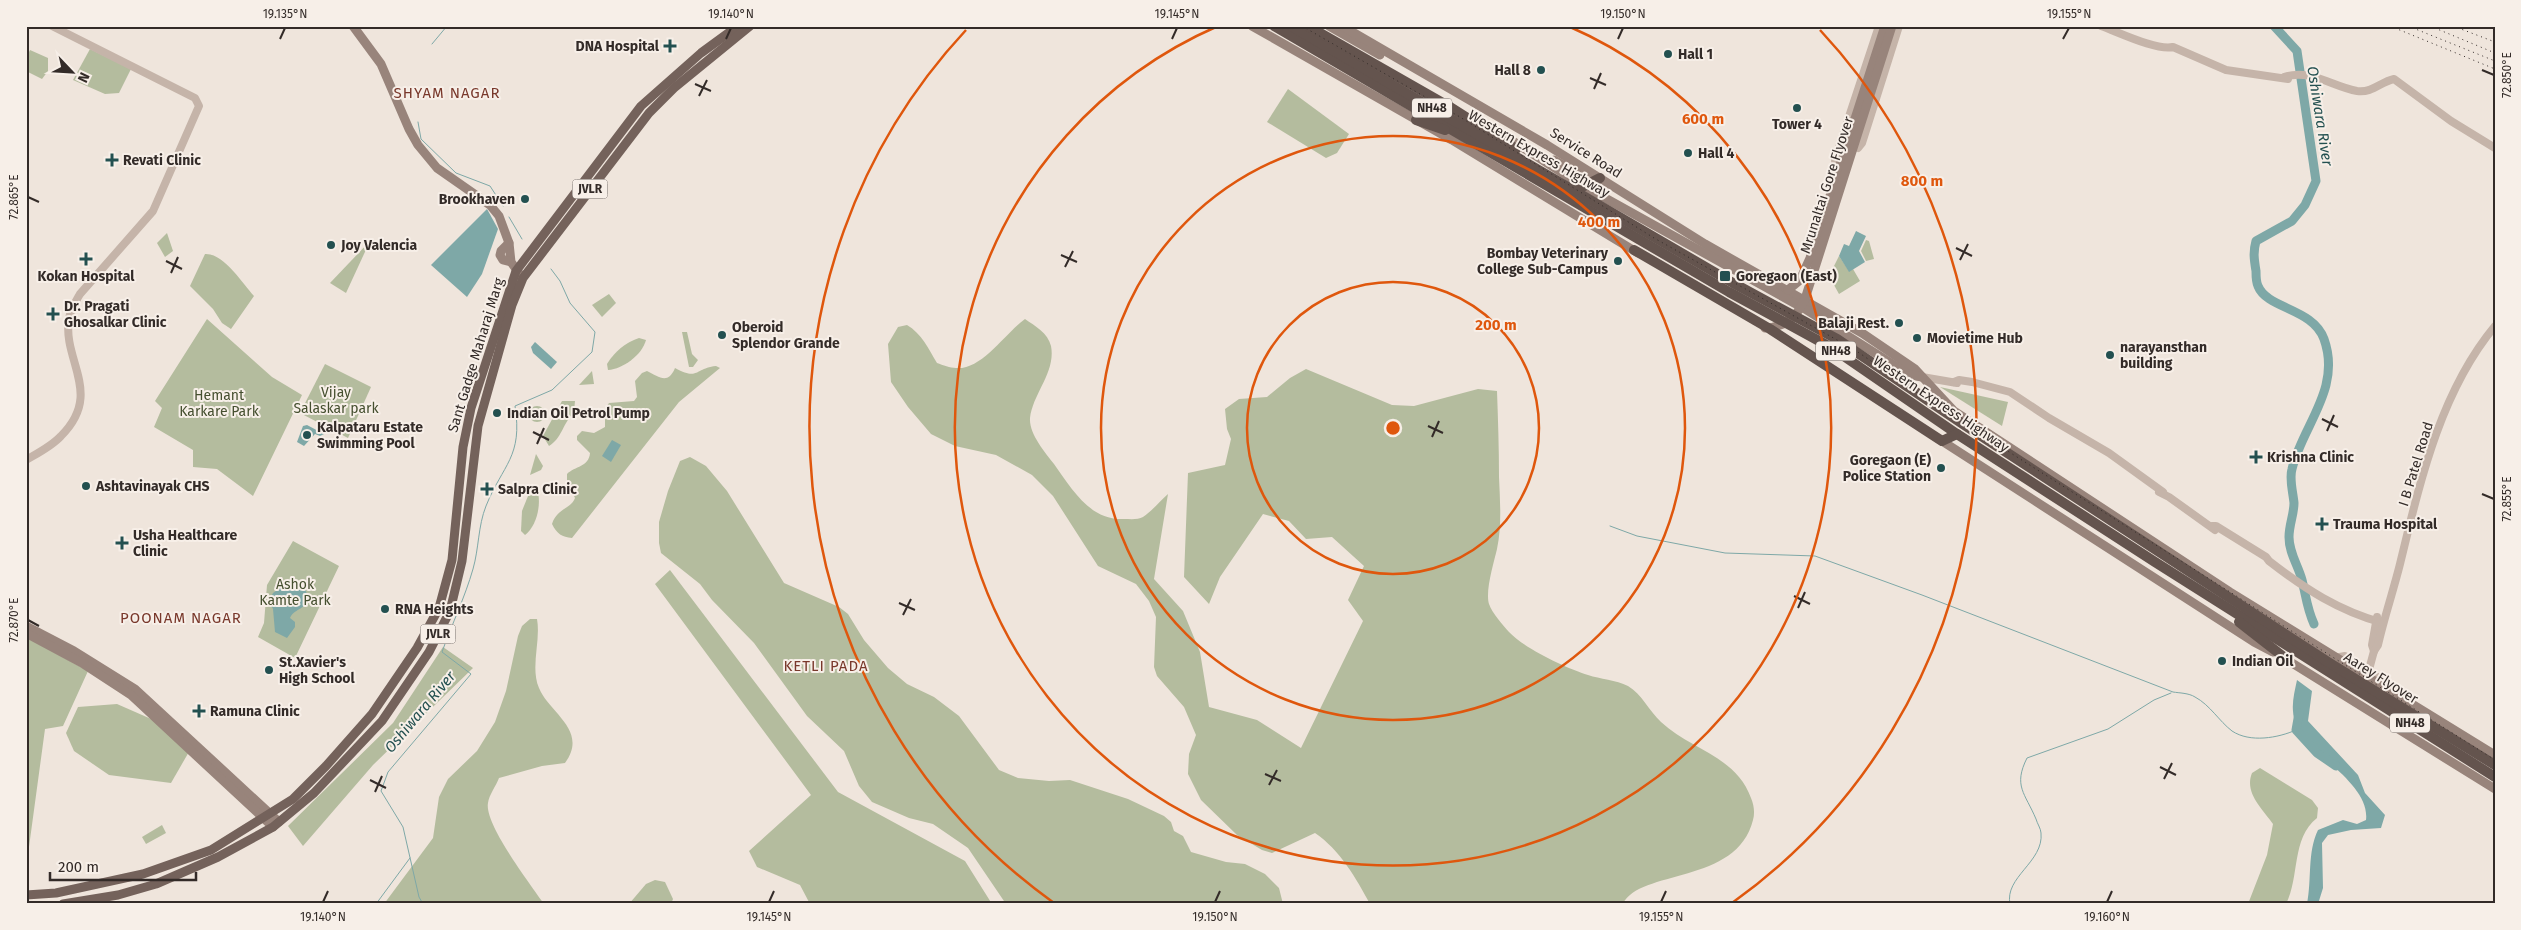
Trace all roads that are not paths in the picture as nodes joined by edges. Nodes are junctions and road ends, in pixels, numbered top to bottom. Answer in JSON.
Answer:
{"nodes":[{"id":1,"x":52,"y":26,"type":"edge"},
{"id":2,"x":353,"y":26,"type":"edge"},
{"id":3,"x":738,"y":26,"type":"edge"},
{"id":4,"x":750,"y":26,"type":"edge"},
{"id":5,"x":1252,"y":26,"type":"edge"},
{"id":6,"x":1274,"y":26,"type":"edge"},
{"id":7,"x":1291,"y":26,"type":"edge"},
{"id":8,"x":1308,"y":26,"type":"edge"},
{"id":9,"x":1316,"y":26,"type":"edge"},
{"id":10,"x":1879,"y":26,"type":"edge"},
{"id":11,"x":1885,"y":26,"type":"edge"},
{"id":12,"x":1892,"y":26,"type":"edge"},
{"id":13,"x":1898,"y":26,"type":"edge"},
{"id":14,"x":2101,"y":26,"type":"edge"},
{"id":15,"x":1335,"y":27,"type":"edge"},
{"id":16,"x":1333,"y":56,"type":"junction"},
{"id":17,"x":1482,"y":111,"type":"junction"},
{"id":18,"x":1416,"y":120,"type":"junction"},
{"id":19,"x":2460,"y":127,"type":"junction"},
{"id":20,"x":1461,"y":134,"type":"junction"},
{"id":21,"x":1858,"y":148,"type":"junction"},
{"id":22,"x":2495,"y":148,"type":"edge"},
{"id":23,"x":2495,"y":153,"type":"edge"},
{"id":24,"x":1529,"y":164,"type":"junction"},
{"id":25,"x":1836,"y":177,"type":"junction"},
{"id":26,"x":1600,"y":178,"type":"junction"},
{"id":27,"x":1548,"y":185,"type":"junction"},
{"id":28,"x":1586,"y":185,"type":"junction"},
{"id":29,"x":1574,"y":191,"type":"junction"},
{"id":30,"x":1553,"y":200,"type":"junction"},
{"id":31,"x":1634,"y":250,"type":"junction"},
{"id":32,"x":519,"y":274,"type":"junction"},
{"id":33,"x":1800,"y":280,"type":"junction"},
{"id":34,"x":1814,"y":284,"type":"junction"},
{"id":35,"x":1788,"y":290,"type":"junction"},
{"id":36,"x":1799,"y":301,"type":"junction"},
{"id":37,"x":1814,"y":304,"type":"junction"},
{"id":38,"x":2495,"y":326,"type":"edge"},
{"id":39,"x":1922,"y":377,"type":"junction"},
{"id":40,"x":1958,"y":434,"type":"junction"},
{"id":41,"x":1942,"y":441,"type":"junction"},
{"id":42,"x":26,"y":460,"type":"edge"},
{"id":43,"x":2222,"y":604,"type":"junction"},
{"id":44,"x":2380,"y":620,"type":"junction"},
{"id":45,"x":26,"y":626,"type":"edge"},
{"id":46,"x":26,"y":633,"type":"edge"},
{"id":47,"x":2289,"y":661,"type":"junction"},
{"id":48,"x":2329,"y":662,"type":"junction"},
{"id":49,"x":2368,"y":674,"type":"junction"},
{"id":50,"x":2495,"y":755,"type":"edge"},
{"id":51,"x":2495,"y":765,"type":"edge"},
{"id":52,"x":2495,"y":777,"type":"edge"},
{"id":53,"x":2495,"y":789,"type":"edge"},
{"id":54,"x":269,"y":816,"type":"junction"},
{"id":55,"x":276,"y":824,"type":"junction"},
{"id":56,"x":26,"y":895,"type":"edge"},
{"id":57,"x":63,"y":904,"type":"edge"}],
"edges":[{"from":1,"to":42,"type":"street"},
{"from":2,"to":32,"type":"main road"},
{"from":3,"to":32,"type":"main road","name":"Sant Gadge Maharaj Marg","number":"JVLR"},
{"from":4,"to":32,"type":"main road","number":"JVLR"},
{"from":5,"to":18,"type":"main road","name":"Mrunaltai Gore Flyover"},
{"from":6,"to":16,"type":"highway","name":"Western Express Highway","number":"NH48"},
{"from":7,"to":16,"type":"highway","name":"Western Express Highway","number":"NH48"},
{"from":8,"to":24,"type":"highway"},
{"from":9,"to":28,"type":"main road"},
{"from":10,"to":25,"type":"street"},
{"from":11,"to":25,"type":"main road","name":"Mrunaltai Gore Flyover"},
{"from":12,"to":31,"type":"main road","name":"Mrunaltai Gore Flyover"},
{"from":13,"to":21,"type":"main road","name":"Mrunaltai Gore Flyover"},
{"from":13,"to":21,"type":"street"},
{"from":14,"to":19,"type":"street"},
{"from":15,"to":17,"type":"main road","name":"Service Road"},
{"from":16,"to":20,"type":"highway","name":"Western Express Highway","number":"NH48"},
{"from":16,"to":24,"type":"highway","name":"Western Express Highway","number":"NH48"},
{"from":17,"to":26,"type":"main road","name":"Service Road"},
{"from":17,"to":28,"type":"main road"},
{"from":18,"to":20,"type":"highway"},
{"from":18,"to":30,"type":"main road","name":"Mrunaltai Gore Flyover"},
{"from":19,"to":22,"type":"street"},
{"from":19,"to":23,"type":"street"},
{"from":20,"to":27,"type":"highway","name":"Western Express Highway","number":"NH48"},
{"from":21,"to":34,"type":"main road"},
{"from":24,"to":29,"type":"highway","name":"Western Express Highway","number":"NH48"},
{"from":25,"to":33,"type":"main road","name":"Mrunaltai Gore Flyover"},
{"from":26,"to":28,"type":"highway"},
{"from":26,"to":35,"type":"main road","name":"Service Road"},
{"from":27,"to":30,"type":"highway"},
{"from":27,"to":40,"type":"highway","name":"Western Express Highway","number":"NH48"},
{"from":28,"to":29,"type":"highway"},
{"from":28,"to":36,"type":"main road"},
{"from":29,"to":48,"type":"highway","name":"Western Express Highway","number":"NH48"},
{"from":30,"to":31,"type":"main road","name":"Mrunaltai Gore Flyover"},
{"from":31,"to":41,"type":"highway"},
{"from":32,"to":54,"type":"main road","name":"Sant Gadge Maharaj Marg","number":"JVLR"},
{"from":32,"to":55,"type":"main road","number":"JVLR"},
{"from":33,"to":34,"type":"main road"},
{"from":33,"to":35,"type":"main road"},
{"from":34,"to":37,"type":"main road"},
{"from":35,"to":36,"type":"main road","name":"Service Road"},
{"from":36,"to":37,"type":"main road","name":"Service Road"},
{"from":36,"to":39,"type":"main road"},
{"from":37,"to":39,"type":"main road","name":"Service Road"},
{"from":38,"to":44,"type":"street","name":"I B Patel Road"},
{"from":39,"to":44,"type":"street"},
{"from":39,"to":48,"type":"main road","name":"Service Road"},
{"from":40,"to":41,"type":"highway"},
{"from":40,"to":43,"type":"highway","name":"Western Express Highway","number":"NH48"},
{"from":41,"to":47,"type":"main road"},
{"from":43,"to":47,"type":"highway"},
{"from":43,"to":48,"type":"highway","name":"Western Express Highway","number":"NH48"},
{"from":44,"to":49,"type":"street","name":"I B Patel Road"},
{"from":45,"to":54,"type":"main road"},
{"from":46,"to":54,"type":"main road"},
{"from":47,"to":53,"type":"main road"},
{"from":48,"to":49,"type":"main road","name":"Service Road"},
{"from":48,"to":51,"type":"highway","name":"Aarey Flyover","number":"NH48"},
{"from":48,"to":52,"type":"highway","name":"Aarey Flyover","number":"NH48"},
{"from":49,"to":50,"type":"main road","name":"Service Road"},
{"from":54,"to":55,"type":"main road"},
{"from":54,"to":56,"type":"main road","name":"Sant Gadge Maharaj Marg","number":"JVLR"},
{"from":55,"to":57,"type":"main road","number":"JVLR"}]}
